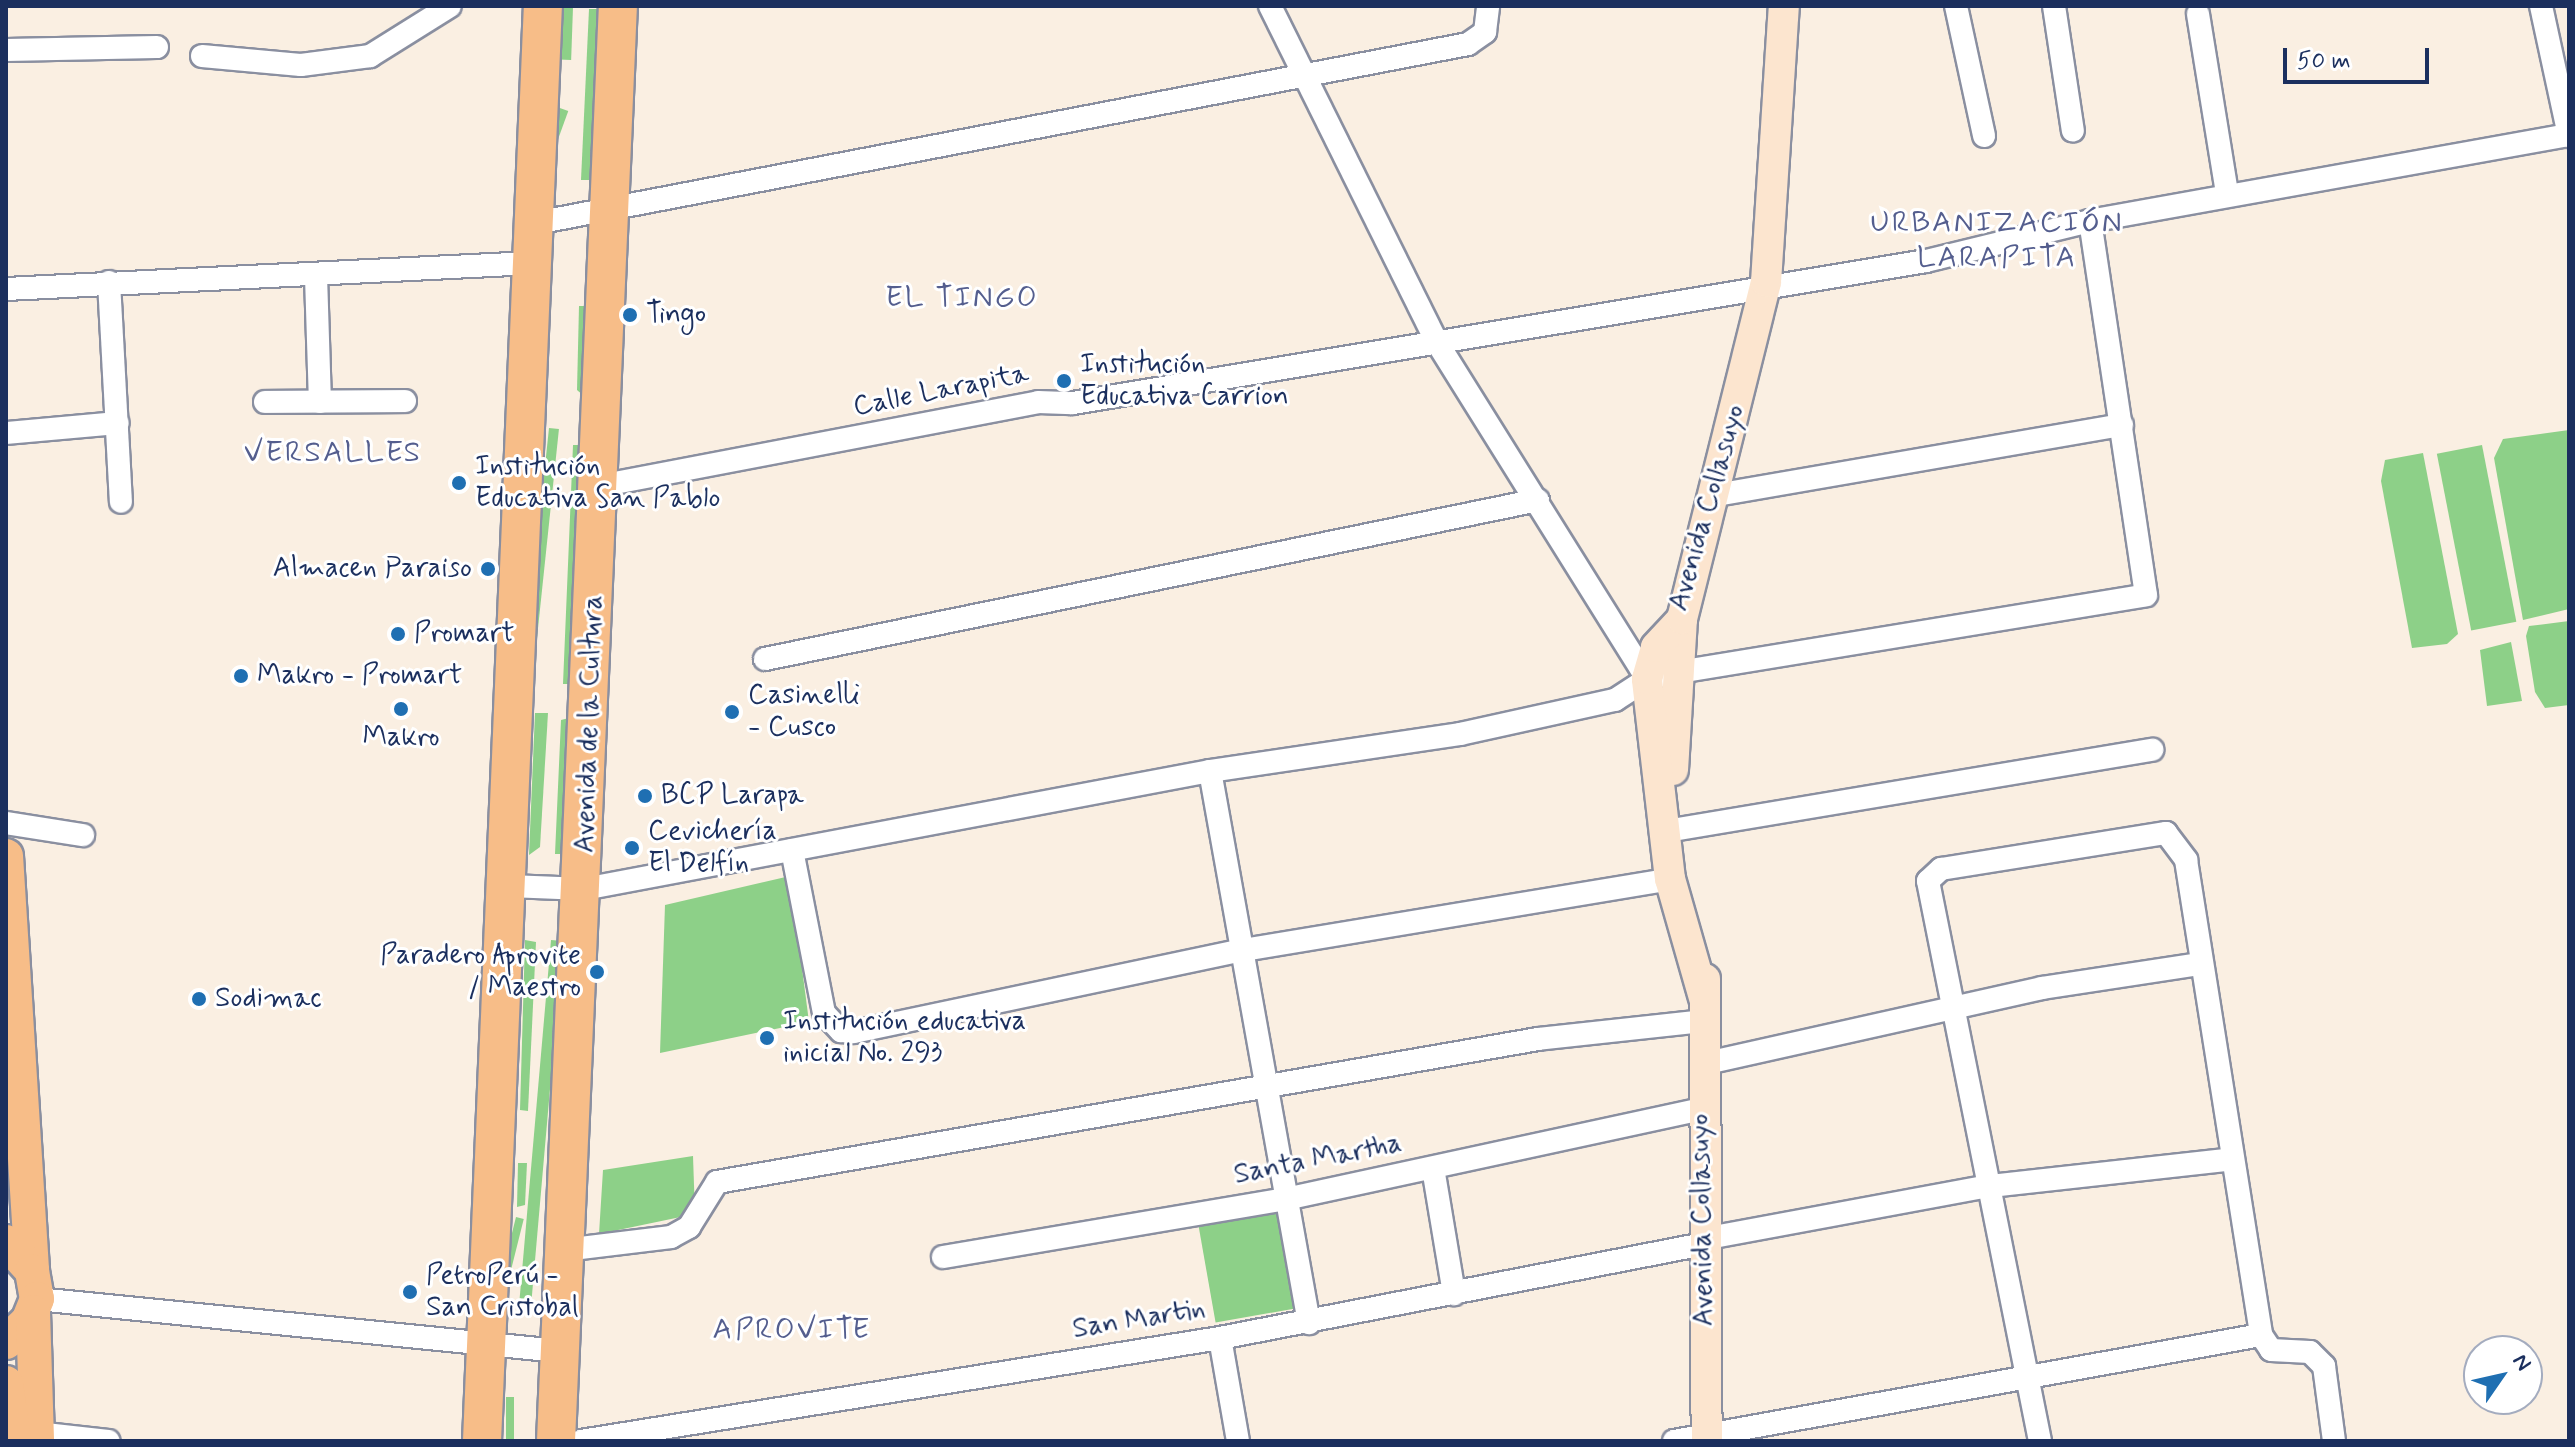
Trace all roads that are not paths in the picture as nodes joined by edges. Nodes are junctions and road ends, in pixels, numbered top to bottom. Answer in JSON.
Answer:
{"nodes":[{"id":1,"x":450,"y":6,"type":"edge"},
{"id":2,"x":543,"y":6,"type":"edge"},
{"id":3,"x":618,"y":6,"type":"edge"},
{"id":4,"x":1270,"y":6,"type":"edge"},
{"id":5,"x":1488,"y":6,"type":"edge"},
{"id":6,"x":1784,"y":6,"type":"edge"},
{"id":7,"x":1956,"y":6,"type":"edge"},
{"id":8,"x":2054,"y":6,"type":"edge"},
{"id":9,"x":2541,"y":6,"type":"edge"},
{"id":10,"x":2198,"y":14,"type":"dead end"},
{"id":11,"x":157,"y":47,"type":"dead end"},
{"id":12,"x":6,"y":50,"type":"edge"},
{"id":13,"x":202,"y":56,"type":"dead end"},
{"id":14,"x":1308,"y":74,"type":"junction"},
{"id":15,"x":2073,"y":131,"type":"dead end"},
{"id":16,"x":2569,"y":135,"type":"edge"},
{"id":17,"x":1984,"y":136,"type":"dead end"},
{"id":18,"x":2227,"y":194,"type":"junction"},
{"id":19,"x":614,"y":205,"type":"junction"},
{"id":20,"x":2090,"y":221,"type":"junction"},
{"id":21,"x":536,"y":223,"type":"junction"},
{"id":22,"x":532,"y":263,"type":"junction"},
{"id":23,"x":316,"y":276,"type":"junction"},
{"id":24,"x":109,"y":282,"type":"junction"},
{"id":25,"x":1766,"y":282,"type":"junction"},
{"id":26,"x":6,"y":289,"type":"edge"},
{"id":27,"x":1438,"y":344,"type":"junction"},
{"id":28,"x":405,"y":401,"type":"dead end"},
{"id":29,"x":265,"y":402,"type":"dead end"},
{"id":30,"x":320,"y":402,"type":"junction"},
{"id":31,"x":118,"y":423,"type":"junction"},
{"id":32,"x":2122,"y":425,"type":"junction"},
{"id":33,"x":6,"y":433,"type":"edge"},
{"id":34,"x":599,"y":486,"type":"junction"},
{"id":35,"x":1716,"y":495,"type":"junction"},
{"id":36,"x":1538,"y":500,"type":"junction"},
{"id":37,"x":121,"y":502,"type":"dead end"},
{"id":38,"x":1682,"y":619,"type":"junction"},
{"id":39,"x":765,"y":659,"type":"dead end"},
{"id":40,"x":1647,"y":679,"type":"junction"},
{"id":41,"x":1675,"y":686,"type":"junction"},
{"id":42,"x":2152,"y":750,"type":"dead end"},
{"id":43,"x":1210,"y":771,"type":"junction"},
{"id":44,"x":6,"y":823,"type":"edge"},
{"id":45,"x":83,"y":835,"type":"dead end"},
{"id":46,"x":792,"y":850,"type":"junction"},
{"id":47,"x":1674,"y":854,"type":"junction"},
{"id":48,"x":6,"y":856,"type":"edge"},
{"id":49,"x":509,"y":886,"type":"junction"},
{"id":50,"x":584,"y":889,"type":"junction"},
{"id":51,"x":1237,"y":951,"type":"junction"},
{"id":52,"x":2199,"y":964,"type":"junction"},
{"id":53,"x":1704,"y":1010,"type":"junction"},
{"id":54,"x":1955,"y":1012,"type":"junction"},
{"id":55,"x":1702,"y":1064,"type":"junction"},
{"id":56,"x":1264,"y":1089,"type":"junction"},
{"id":57,"x":1701,"y":1109,"type":"junction"},
{"id":58,"x":2233,"y":1159,"type":"junction"},
{"id":59,"x":1433,"y":1168,"type":"junction"},
{"id":60,"x":1990,"y":1186,"type":"junction"},
{"id":61,"x":1286,"y":1199,"type":"junction"},
{"id":62,"x":6,"y":1242,"type":"edge"},
{"id":63,"x":1703,"y":1242,"type":"junction"},
{"id":64,"x":564,"y":1250,"type":"junction"},
{"id":65,"x":943,"y":1257,"type":"dead end"},
{"id":66,"x":34,"y":1294,"type":"junction"},
{"id":67,"x":1454,"y":1294,"type":"junction"},
{"id":68,"x":1309,"y":1323,"type":"junction"},
{"id":69,"x":2261,"y":1335,"type":"junction"},
{"id":70,"x":1220,"y":1338,"type":"junction"},
{"id":71,"x":6,"y":1342,"type":"edge"},
{"id":72,"x":486,"y":1347,"type":"junction"},
{"id":73,"x":559,"y":1351,"type":"junction"},
{"id":74,"x":2028,"y":1381,"type":"junction"},
{"id":75,"x":6,"y":1383,"type":"edge"},
{"id":76,"x":25,"y":1436,"type":"edge"},
{"id":77,"x":1707,"y":1438,"type":"edge"},
{"id":78,"x":109,"y":1441,"type":"edge"},
{"id":79,"x":482,"y":1441,"type":"edge"},
{"id":80,"x":556,"y":1441,"type":"edge"},
{"id":81,"x":581,"y":1441,"type":"edge"},
{"id":82,"x":1238,"y":1441,"type":"edge"},
{"id":83,"x":1674,"y":1441,"type":"edge"},
{"id":84,"x":2040,"y":1441,"type":"edge"},
{"id":85,"x":2334,"y":1441,"type":"edge"}],
"edges":[{"from":1,"to":13,"type":"street"},
{"from":2,"to":21,"type":"highway"},
{"from":3,"to":19,"type":"highway","name":"Avenida de la Cultura"},
{"from":4,"to":14,"type":"street"},
{"from":5,"to":14,"type":"street"},
{"from":6,"to":25,"type":"street","name":"Avenida Collasuyo"},
{"from":7,"to":17,"type":"street"},
{"from":8,"to":15,"type":"street"},
{"from":9,"to":16,"type":"street"},
{"from":10,"to":18,"type":"street"},
{"from":11,"to":12,"type":"street"},
{"from":14,"to":19,"type":"street"},
{"from":14,"to":27,"type":"street"},
{"from":16,"to":18,"type":"street","name":"Calle Larapita"},
{"from":18,"to":20,"type":"street","name":"Calle Larapita"},
{"from":19,"to":21,"type":"street"},
{"from":19,"to":34,"type":"highway","name":"Avenida de la Cultura"},
{"from":20,"to":25,"type":"street","name":"Calle Larapita"},
{"from":20,"to":32,"type":"street"},
{"from":21,"to":22,"type":"highway"},
{"from":22,"to":23,"type":"street"},
{"from":22,"to":49,"type":"highway"},
{"from":23,"to":24,"type":"street"},
{"from":23,"to":30,"type":"street"},
{"from":24,"to":26,"type":"street"},
{"from":24,"to":31,"type":"street"},
{"from":25,"to":27,"type":"street","name":"Calle Larapita"},
{"from":25,"to":35,"type":"street","name":"Avenida Collasuyo"},
{"from":27,"to":34,"type":"street","name":"Calle Larapita"},
{"from":27,"to":36,"type":"street"},
{"from":28,"to":30,"type":"street"},
{"from":29,"to":30,"type":"street"},
{"from":31,"to":33,"type":"street"},
{"from":31,"to":37,"type":"street"},
{"from":32,"to":35,"type":"street"},
{"from":32,"to":41,"type":"street"},
{"from":34,"to":50,"type":"highway","name":"Avenida de la Cultura"},
{"from":35,"to":38,"type":"street","name":"Avenida Collasuyo"},
{"from":36,"to":39,"type":"street"},
{"from":36,"to":40,"type":"street"},
{"from":38,"to":40,"type":"street","name":"Avenida Collasuyo"},
{"from":38,"to":41,"type":"street","name":"Avenida Collasuyo"},
{"from":40,"to":41,"type":"street"},
{"from":40,"to":43,"type":"street"},
{"from":40,"to":47,"type":"street","name":"Avenida Collasuyo"},
{"from":41,"to":47,"type":"street","name":"Avenida Collasuyo"},
{"from":42,"to":47,"type":"street"},
{"from":43,"to":46,"type":"street"},
{"from":43,"to":51,"type":"street"},
{"from":44,"to":45,"type":"street"},
{"from":46,"to":50,"type":"street"},
{"from":46,"to":51,"type":"street"},
{"from":47,"to":51,"type":"street"},
{"from":47,"to":53,"type":"street","name":"Avenida Collasuyo"},
{"from":48,"to":66,"type":"main road"},
{"from":49,"to":50,"type":"street"},
{"from":49,"to":72,"type":"highway"},
{"from":50,"to":64,"type":"highway","name":"Avenida de la Cultura"},
{"from":51,"to":56,"type":"street"},
{"from":52,"to":54,"type":"street"},
{"from":52,"to":54,"type":"street"},
{"from":52,"to":58,"type":"street"},
{"from":53,"to":55,"type":"street","name":"Avenida Collasuyo"},
{"from":53,"to":56,"type":"street"},
{"from":54,"to":55,"type":"street"},
{"from":54,"to":60,"type":"street"},
{"from":55,"to":57,"type":"street","name":"Avenida Collasuyo"},
{"from":56,"to":61,"type":"street"},
{"from":56,"to":64,"type":"street"},
{"from":57,"to":59,"type":"street","name":"Santa Martha"},
{"from":57,"to":63,"type":"street","name":"Avenida Collasuyo"},
{"from":58,"to":60,"type":"street","name":"San Martin"},
{"from":58,"to":69,"type":"street"},
{"from":59,"to":61,"type":"street","name":"Santa Martha"},
{"from":59,"to":67,"type":"street"},
{"from":60,"to":63,"type":"street","name":"San Martin"},
{"from":60,"to":74,"type":"street"},
{"from":61,"to":65,"type":"street","name":"Santa Martha"},
{"from":61,"to":68,"type":"street"},
{"from":62,"to":66,"type":"main road"},
{"from":63,"to":67,"type":"street","name":"San Martin"},
{"from":63,"to":77,"type":"street","name":"Avenida Collasuyo"},
{"from":64,"to":73,"type":"highway","name":"Avenida de la Cultura"},
{"from":66,"to":71,"type":"main road"},
{"from":66,"to":72,"type":"street"},
{"from":66,"to":76,"type":"main road"},
{"from":67,"to":68,"type":"street","name":"San Martin"},
{"from":68,"to":70,"type":"street","name":"San Martin"},
{"from":69,"to":74,"type":"street"},
{"from":69,"to":85,"type":"street"},
{"from":70,"to":81,"type":"street","name":"San Martin"},
{"from":70,"to":82,"type":"street"},
{"from":72,"to":73,"type":"street"},
{"from":72,"to":79,"type":"highway"},
{"from":73,"to":80,"type":"highway","name":"Avenida de la Cultura"},
{"from":74,"to":77,"type":"street"},
{"from":74,"to":84,"type":"street"},
{"from":75,"to":76,"type":"main road"},
{"from":76,"to":78,"type":"street"},
{"from":77,"to":83,"type":"street"}]}
